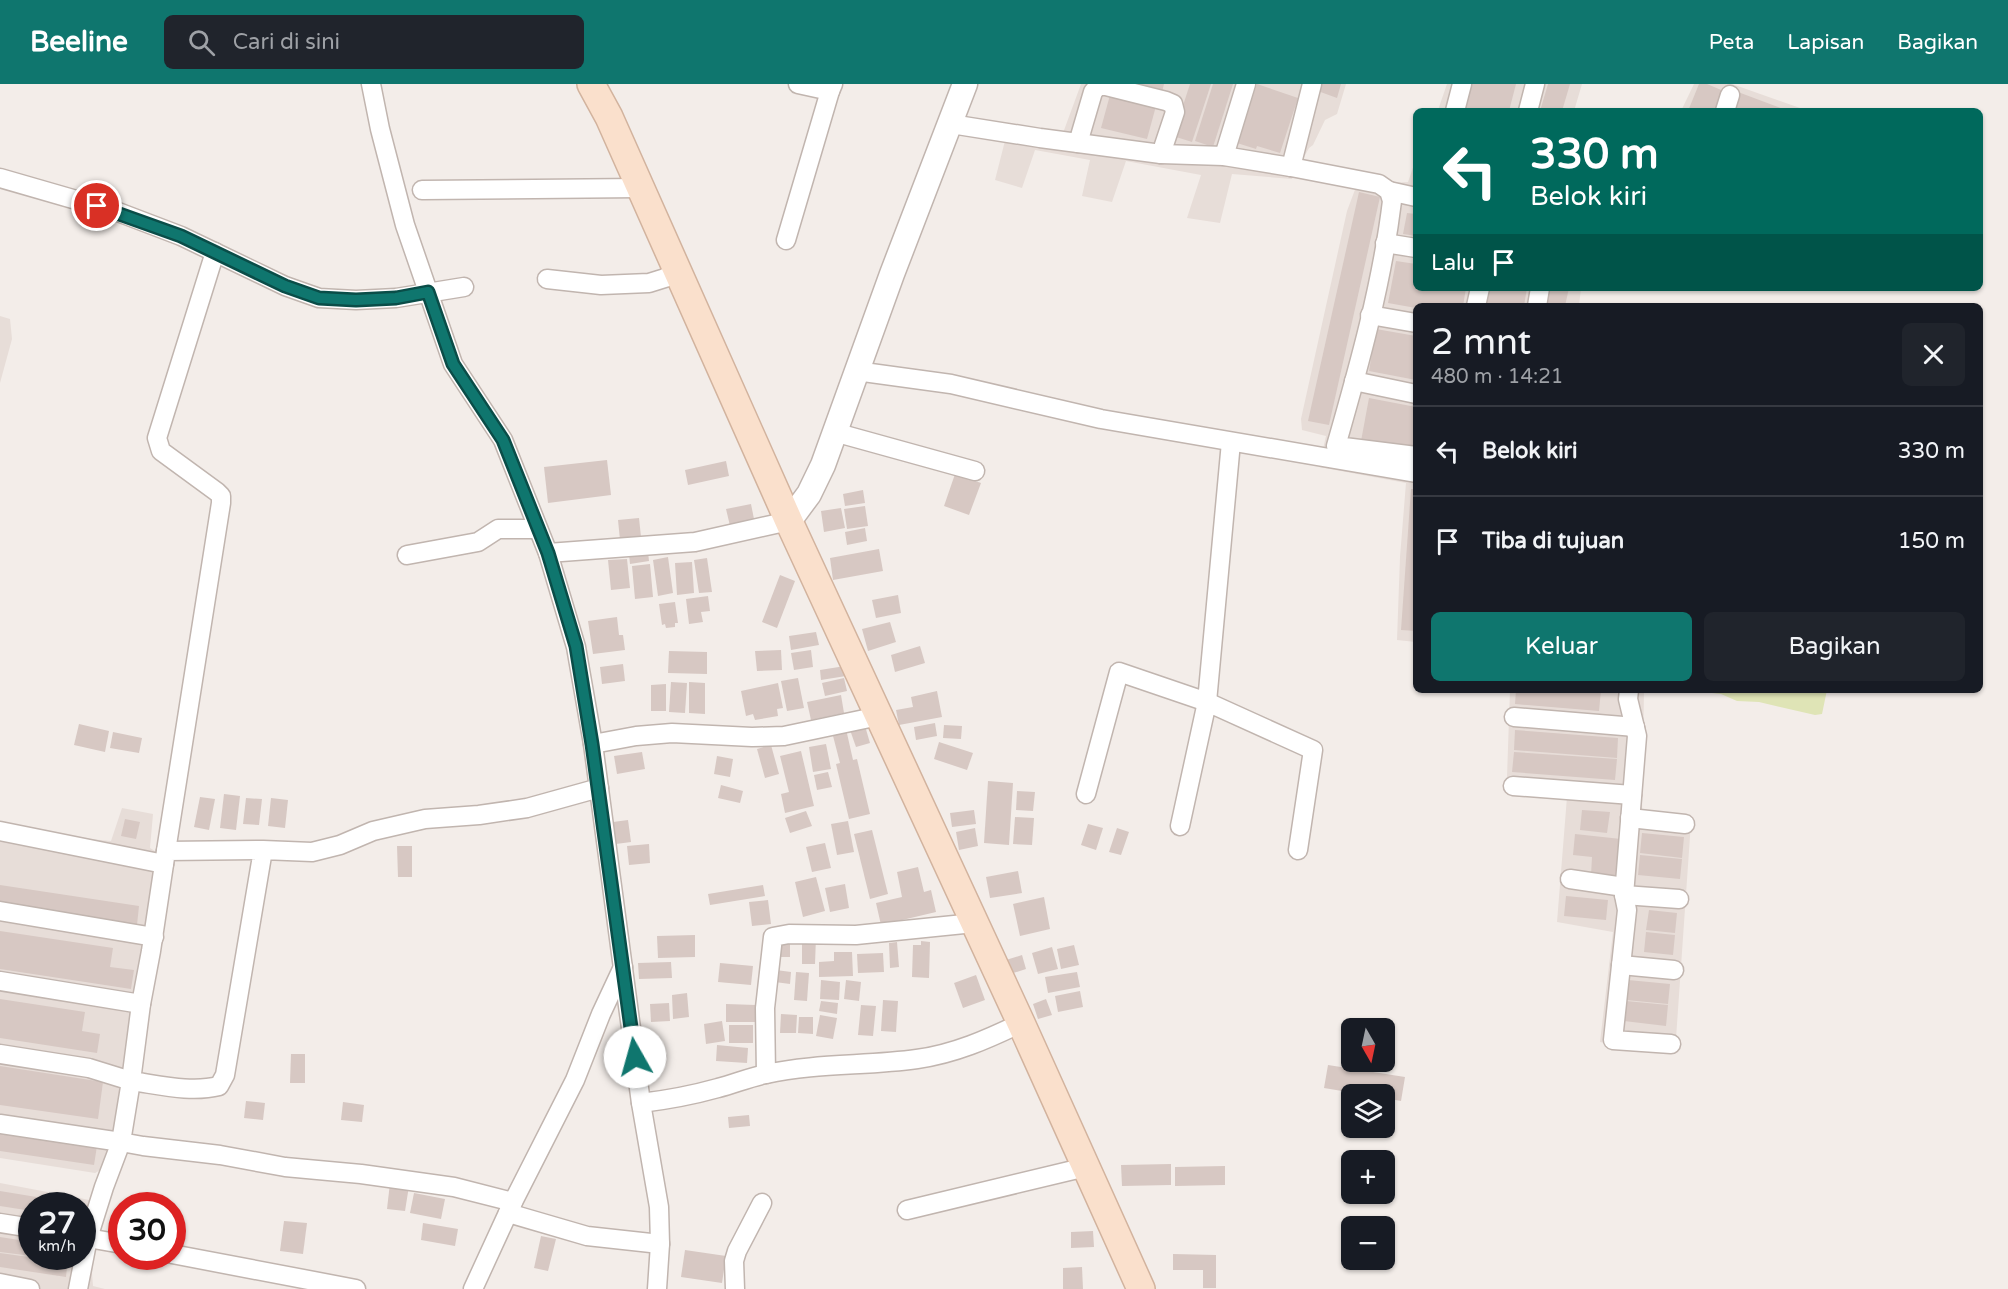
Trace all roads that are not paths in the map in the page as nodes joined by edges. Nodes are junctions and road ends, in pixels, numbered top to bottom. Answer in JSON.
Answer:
{"nodes":[{"id":1,"x":371,"y":84,"type":"edge"},
{"id":2,"x":591,"y":84,"type":"edge"},
{"id":3,"x":798,"y":84,"type":"edge"},
{"id":4,"x":965,"y":84,"type":"edge"},
{"id":5,"x":1246,"y":84,"type":"edge"},
{"id":6,"x":1312,"y":84,"type":"edge"},
{"id":7,"x":1462,"y":84,"type":"edge"},
{"id":8,"x":1535,"y":84,"type":"edge"},
{"id":9,"x":831,"y":88,"type":"edge"},
{"id":10,"x":1456,"y":108,"type":"edge"},
{"id":11,"x":1529,"y":108,"type":"edge"},
{"id":12,"x":951,"y":124,"type":"junction"},
{"id":13,"x":1078,"y":143,"type":"junction"},
{"id":14,"x":1161,"y":154,"type":"junction"},
{"id":15,"x":1224,"y":156,"type":"junction"},
{"id":16,"x":1292,"y":167,"type":"junction"},
{"id":17,"x":0,"y":178,"type":"edge"},
{"id":18,"x":640,"y":188,"type":"junction"},
{"id":19,"x":422,"y":190,"type":"dead end"},
{"id":20,"x":1389,"y":191,"type":"junction"},
{"id":21,"x":1413,"y":196,"type":"edge"},
{"id":22,"x":786,"y":240,"type":"dead end"},
{"id":23,"x":1385,"y":243,"type":"junction"},
{"id":24,"x":1413,"y":248,"type":"edge"},
{"id":25,"x":215,"y":252,"type":"junction"},
{"id":26,"x":676,"y":270,"type":"junction"},
{"id":27,"x":547,"y":279,"type":"dead end"},
{"id":28,"x":464,"y":287,"type":"dead end"},
{"id":29,"x":428,"y":292,"type":"junction"},
{"id":30,"x":1370,"y":315,"type":"junction"},
{"id":31,"x":1413,"y":322,"type":"edge"},
{"id":32,"x":856,"y":371,"type":"junction"},
{"id":33,"x":1354,"y":381,"type":"junction"},
{"id":34,"x":1413,"y":393,"type":"edge"},
{"id":35,"x":834,"y":432,"type":"junction"},
{"id":36,"x":1231,"y":442,"type":"junction"},
{"id":37,"x":1331,"y":452,"type":"junction"},
{"id":38,"x":1413,"y":456,"type":"edge"},
{"id":39,"x":975,"y":471,"type":"dead end"},
{"id":40,"x":1413,"y":472,"type":"edge"},
{"id":41,"x":789,"y":521,"type":"junction"},
{"id":42,"x":537,"y":529,"type":"junction"},
{"id":43,"x":548,"y":553,"type":"junction"},
{"id":44,"x":407,"y":555,"type":"dead end"},
{"id":45,"x":1629,"y":693,"type":"edge"},
{"id":46,"x":1207,"y":702,"type":"junction"},
{"id":47,"x":879,"y":716,"type":"junction"},
{"id":48,"x":1514,"y":717,"type":"dead end"},
{"id":49,"x":1635,"y":728,"type":"junction"},
{"id":50,"x":592,"y":744,"type":"junction"},
{"id":51,"x":1513,"y":786,"type":"dead end"},
{"id":52,"x":599,"y":788,"type":"junction"},
{"id":53,"x":1086,"y":794,"type":"dead end"},
{"id":54,"x":1632,"y":795,"type":"junction"},
{"id":55,"x":1630,"y":818,"type":"junction"},
{"id":56,"x":1685,"y":824,"type":"dead end"},
{"id":57,"x":1180,"y":826,"type":"dead end"},
{"id":58,"x":0,"y":831,"type":"edge"},
{"id":59,"x":263,"y":850,"type":"junction"},
{"id":60,"x":1299,"y":850,"type":"dead end"},
{"id":61,"x":165,"y":858,"type":"junction"},
{"id":62,"x":1570,"y":879,"type":"dead end"},
{"id":63,"x":1624,"y":891,"type":"junction"},
{"id":64,"x":1679,"y":899,"type":"dead end"},
{"id":65,"x":0,"y":911,"type":"edge"},
{"id":66,"x":974,"y":923,"type":"junction"},
{"id":67,"x":154,"y":937,"type":"junction"},
{"id":68,"x":1621,"y":965,"type":"junction"},
{"id":69,"x":623,"y":966,"type":"junction"},
{"id":70,"x":1674,"y":970,"type":"dead end"},
{"id":71,"x":0,"y":981,"type":"edge"},
{"id":72,"x":141,"y":1004,"type":"junction"},
{"id":73,"x":1022,"y":1023,"type":"junction"},
{"id":74,"x":1671,"y":1044,"type":"dead end"},
{"id":75,"x":0,"y":1054,"type":"edge"},
{"id":76,"x":766,"y":1074,"type":"junction"},
{"id":77,"x":131,"y":1081,"type":"junction"},
{"id":78,"x":641,"y":1103,"type":"junction"},
{"id":79,"x":0,"y":1124,"type":"edge"},
{"id":80,"x":121,"y":1142,"type":"junction"},
{"id":81,"x":1086,"y":1167,"type":"junction"},
{"id":82,"x":762,"y":1203,"type":"dead end"},
{"id":83,"x":510,"y":1208,"type":"junction"},
{"id":84,"x":96,"y":1209,"type":"edge"},
{"id":85,"x":907,"y":1210,"type":"dead end"},
{"id":86,"x":0,"y":1223,"type":"edge"},
{"id":87,"x":18,"y":1226,"type":"edge"},
{"id":88,"x":660,"y":1244,"type":"junction"},
{"id":89,"x":186,"y":1257,"type":"edge"},
{"id":90,"x":81,"y":1270,"type":"edge"},
{"id":91,"x":0,"y":1283,"type":"edge"},
{"id":92,"x":30,"y":1289,"type":"edge"},
{"id":93,"x":78,"y":1289,"type":"edge"},
{"id":94,"x":356,"y":1289,"type":"edge"},
{"id":95,"x":473,"y":1289,"type":"edge"},
{"id":96,"x":657,"y":1289,"type":"edge"},
{"id":97,"x":735,"y":1289,"type":"edge"},
{"id":98,"x":1141,"y":1289,"type":"edge"}],
"edges":[{"from":1,"to":29,"type":"street"},
{"from":2,"to":18,"type":"main road"},
{"from":3,"to":9,"type":"street"},
{"from":4,"to":12,"type":"street"},
{"from":5,"to":15,"type":"street"},
{"from":6,"to":16,"type":"street"},
{"from":7,"to":10,"type":"street"},
{"from":8,"to":11,"type":"street"},
{"from":9,"to":22,"type":"street"},
{"from":12,"to":13,"type":"street"},
{"from":12,"to":32,"type":"street"},
{"from":13,"to":14,"type":"street"},
{"from":13,"to":14,"type":"street"},
{"from":14,"to":15,"type":"street"},
{"from":15,"to":16,"type":"street"},
{"from":16,"to":20,"type":"street"},
{"from":17,"to":25,"type":"street"},
{"from":18,"to":19,"type":"street"},
{"from":18,"to":26,"type":"main road"},
{"from":20,"to":21,"type":"street"},
{"from":20,"to":23,"type":"street"},
{"from":23,"to":24,"type":"street"},
{"from":23,"to":30,"type":"street"},
{"from":25,"to":29,"type":"street"},
{"from":25,"to":61,"type":"street"},
{"from":26,"to":27,"type":"street"},
{"from":26,"to":41,"type":"main road"},
{"from":28,"to":29,"type":"street"},
{"from":29,"to":42,"type":"street"},
{"from":30,"to":31,"type":"street"},
{"from":30,"to":33,"type":"street"},
{"from":32,"to":35,"type":"street"},
{"from":32,"to":36,"type":"street"},
{"from":33,"to":34,"type":"street"},
{"from":33,"to":37,"type":"street"},
{"from":35,"to":39,"type":"street"},
{"from":35,"to":41,"type":"street"},
{"from":36,"to":37,"type":"street"},
{"from":36,"to":46,"type":"street"},
{"from":37,"to":38,"type":"street"},
{"from":37,"to":40,"type":"street"},
{"from":41,"to":43,"type":"street"},
{"from":41,"to":47,"type":"main road"},
{"from":42,"to":43,"type":"street"},
{"from":42,"to":44,"type":"street"},
{"from":43,"to":50,"type":"street"},
{"from":45,"to":49,"type":"street"},
{"from":46,"to":53,"type":"street"},
{"from":46,"to":57,"type":"street"},
{"from":46,"to":60,"type":"street"},
{"from":47,"to":50,"type":"street"},
{"from":47,"to":66,"type":"main road"},
{"from":48,"to":49,"type":"street"},
{"from":49,"to":54,"type":"street"},
{"from":50,"to":52,"type":"street"},
{"from":51,"to":54,"type":"street"},
{"from":52,"to":59,"type":"street"},
{"from":52,"to":69,"type":"street"},
{"from":54,"to":55,"type":"street"},
{"from":55,"to":56,"type":"street"},
{"from":55,"to":63,"type":"street"},
{"from":58,"to":61,"type":"street"},
{"from":59,"to":61,"type":"street"},
{"from":59,"to":77,"type":"street"},
{"from":61,"to":67,"type":"street"},
{"from":62,"to":63,"type":"street"},
{"from":63,"to":64,"type":"street"},
{"from":63,"to":68,"type":"street"},
{"from":65,"to":67,"type":"street"},
{"from":66,"to":73,"type":"main road"},
{"from":66,"to":76,"type":"street"},
{"from":67,"to":72,"type":"street"},
{"from":68,"to":70,"type":"street"},
{"from":68,"to":74,"type":"street"},
{"from":69,"to":78,"type":"street"},
{"from":69,"to":83,"type":"street"},
{"from":71,"to":72,"type":"street"},
{"from":72,"to":77,"type":"street"},
{"from":73,"to":76,"type":"street"},
{"from":73,"to":81,"type":"main road"},
{"from":75,"to":77,"type":"street"},
{"from":76,"to":78,"type":"street"},
{"from":77,"to":80,"type":"street"},
{"from":78,"to":88,"type":"street"},
{"from":79,"to":80,"type":"street"},
{"from":80,"to":83,"type":"street"},
{"from":80,"to":84,"type":"street"},
{"from":81,"to":85,"type":"street"},
{"from":81,"to":98,"type":"main road"},
{"from":82,"to":97,"type":"street"},
{"from":83,"to":88,"type":"street"},
{"from":83,"to":95,"type":"street"},
{"from":86,"to":87,"type":"street"},
{"from":88,"to":96,"type":"street"},
{"from":89,"to":94,"type":"street"},
{"from":90,"to":93,"type":"street"},
{"from":91,"to":92,"type":"street"}]}
